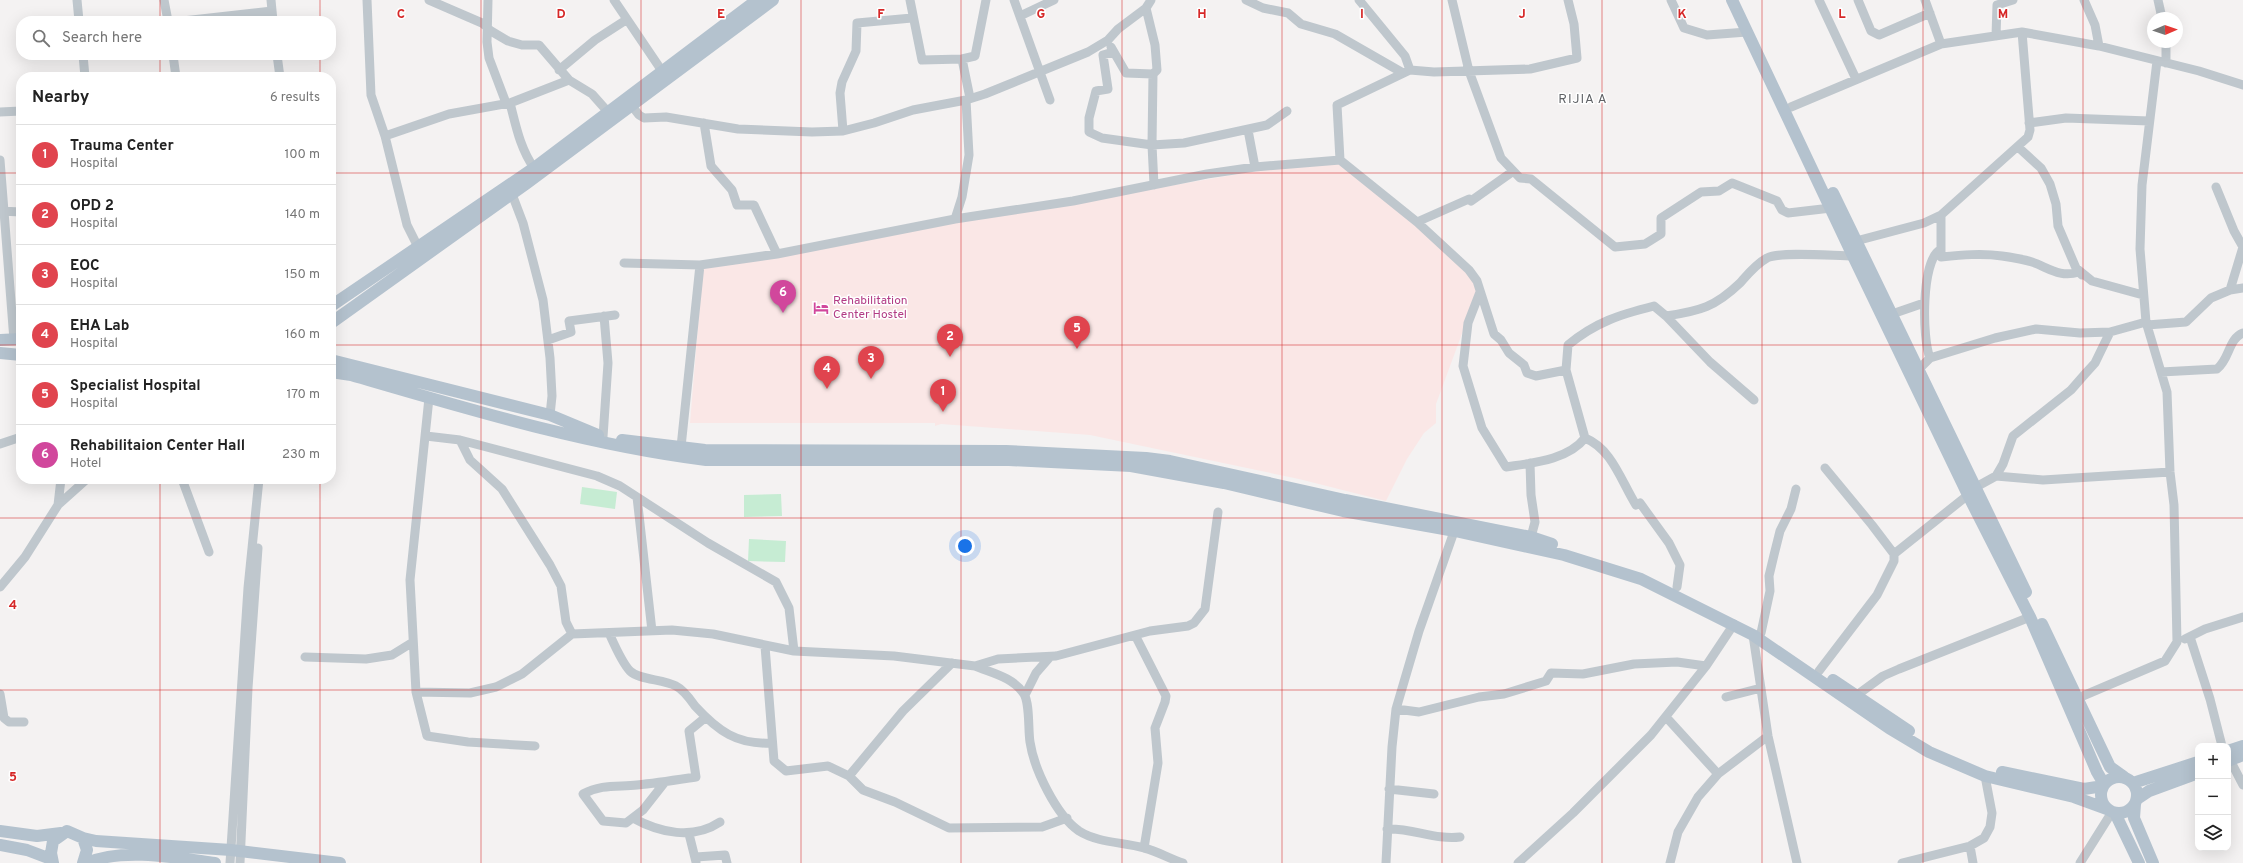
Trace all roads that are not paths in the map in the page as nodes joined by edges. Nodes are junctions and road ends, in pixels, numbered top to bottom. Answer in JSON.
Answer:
{"nodes":[{"id":1,"x":77,"y":0,"type":"edge"},
{"id":2,"x":164,"y":0,"type":"edge"},
{"id":3,"x":271,"y":0,"type":"edge"},
{"id":4,"x":367,"y":0,"type":"edge"},
{"id":5,"x":429,"y":0,"type":"edge"},
{"id":6,"x":488,"y":0,"type":"edge"},
{"id":7,"x":614,"y":0,"type":"edge"},
{"id":8,"x":757,"y":0,"type":"edge"},
{"id":9,"x":773,"y":0,"type":"edge"},
{"id":10,"x":910,"y":0,"type":"edge"},
{"id":11,"x":986,"y":0,"type":"edge"},
{"id":12,"x":1014,"y":0,"type":"edge"},
{"id":13,"x":1054,"y":0,"type":"edge"},
{"id":14,"x":1246,"y":0,"type":"edge"},
{"id":15,"x":1359,"y":0,"type":"edge"},
{"id":16,"x":1452,"y":0,"type":"edge"},
{"id":17,"x":1568,"y":0,"type":"edge"},
{"id":18,"x":1671,"y":0,"type":"edge"},
{"id":19,"x":1732,"y":0,"type":"edge"},
{"id":20,"x":1740,"y":0,"type":"edge"},
{"id":21,"x":1819,"y":0,"type":"edge"},
{"id":22,"x":1858,"y":0,"type":"edge"},
{"id":23,"x":1925,"y":0,"type":"edge"},
{"id":24,"x":2013,"y":0,"type":"edge"},
{"id":25,"x":2084,"y":0,"type":"edge"},
{"id":26,"x":2158,"y":0,"type":"edge"},
{"id":27,"x":1148,"y":4,"type":"edge"},
{"id":28,"x":272,"y":11,"type":"junction"},
{"id":29,"x":2161,"y":12,"type":"edge"},
{"id":30,"x":1930,"y":14,"type":"junction"},
{"id":31,"x":79,"y":16,"type":"edge"},
{"id":32,"x":167,"y":16,"type":"edge"},
{"id":33,"x":228,"y":16,"type":"edge"},
{"id":34,"x":272,"y":16,"type":"edge"},
{"id":35,"x":1020,"y":16,"type":"junction"},
{"id":36,"x":912,"y":18,"type":"junction"},
{"id":37,"x":626,"y":20,"type":"junction"},
{"id":38,"x":489,"y":28,"type":"junction"},
{"id":39,"x":1747,"y":32,"type":"junction"},
{"id":40,"x":2022,"y":32,"type":"junction"},
{"id":41,"x":1996,"y":36,"type":"junction"},
{"id":42,"x":1108,"y":40,"type":"junction"},
{"id":43,"x":1941,"y":44,"type":"junction"},
{"id":44,"x":2100,"y":46,"type":"junction"},
{"id":45,"x":2166,"y":48,"type":"edge"},
{"id":46,"x":1113,"y":52,"type":"junction"},
{"id":47,"x":962,"y":58,"type":"junction"},
{"id":48,"x":83,"y":60,"type":"edge"},
{"id":49,"x":174,"y":60,"type":"edge"},
{"id":50,"x":278,"y":60,"type":"edge"},
{"id":51,"x":2156,"y":61,"type":"junction"},
{"id":52,"x":2166,"y":63,"type":"junction"},
{"id":53,"x":559,"y":70,"type":"junction"},
{"id":54,"x":1039,"y":70,"type":"junction"},
{"id":55,"x":1469,"y":70,"type":"junction"},
{"id":56,"x":662,"y":71,"type":"junction"},
{"id":57,"x":85,"y":72,"type":"edge"},
{"id":58,"x":175,"y":72,"type":"edge"},
{"id":59,"x":279,"y":72,"type":"edge"},
{"id":60,"x":1407,"y":72,"type":"junction"},
{"id":61,"x":1153,"y":74,"type":"junction"},
{"id":62,"x":1856,"y":79,"type":"junction"},
{"id":63,"x":568,"y":80,"type":"junction"},
{"id":64,"x":2243,"y":85,"type":"edge"},
{"id":65,"x":968,"y":99,"type":"junction"},
{"id":66,"x":1050,"y":100,"type":"dead end"},
{"id":67,"x":508,"y":103,"type":"junction"},
{"id":68,"x":632,"y":106,"type":"junction"},
{"id":69,"x":1791,"y":107,"type":"junction"},
{"id":70,"x":16,"y":111,"type":"edge"},
{"id":71,"x":1287,"y":111,"type":"dead end"},
{"id":72,"x":0,"y":112,"type":"edge"},
{"id":73,"x":608,"y":112,"type":"junction"},
{"id":74,"x":2150,"y":121,"type":"junction"},
{"id":75,"x":704,"y":123,"type":"junction"},
{"id":76,"x":2030,"y":123,"type":"junction"},
{"id":77,"x":1248,"y":130,"type":"junction"},
{"id":78,"x":842,"y":131,"type":"junction"},
{"id":79,"x":385,"y":136,"type":"junction"},
{"id":80,"x":1152,"y":145,"type":"junction"},
{"id":81,"x":2018,"y":147,"type":"junction"},
{"id":82,"x":0,"y":160,"type":"edge"},
{"id":83,"x":1340,"y":160,"type":"junction"},
{"id":84,"x":1256,"y":167,"type":"junction"},
{"id":85,"x":534,"y":168,"type":"junction"},
{"id":86,"x":1512,"y":172,"type":"junction"},
{"id":87,"x":1154,"y":186,"type":"junction"},
{"id":88,"x":2216,"y":187,"type":"dead end"},
{"id":89,"x":512,"y":194,"type":"junction"},
{"id":90,"x":1831,"y":208,"type":"junction"},
{"id":91,"x":3,"y":211,"type":"edge"},
{"id":92,"x":16,"y":212,"type":"edge"},
{"id":93,"x":1941,"y":215,"type":"junction"},
{"id":94,"x":955,"y":219,"type":"junction"},
{"id":95,"x":1417,"y":222,"type":"junction"},
{"id":96,"x":1856,"y":241,"type":"junction"},
{"id":97,"x":418,"y":247,"type":"junction"},
{"id":98,"x":777,"y":254,"type":"junction"},
{"id":99,"x":1853,"y":256,"type":"junction"},
{"id":100,"x":1941,"y":256,"type":"junction"},
{"id":101,"x":624,"y":263,"type":"dead end"},
{"id":102,"x":700,"y":265,"type":"junction"},
{"id":103,"x":2083,"y":275,"type":"junction"},
{"id":104,"x":2243,"y":288,"type":"edge"},
{"id":105,"x":2230,"y":290,"type":"junction"},
{"id":106,"x":1480,"y":292,"type":"junction"},
{"id":107,"x":2143,"y":295,"type":"junction"},
{"id":108,"x":336,"y":303,"type":"edge"},
{"id":109,"x":1924,"y":303,"type":"junction"},
{"id":110,"x":16,"y":306,"type":"edge"},
{"id":111,"x":1892,"y":314,"type":"junction"},
{"id":112,"x":614,"y":315,"type":"dead end"},
{"id":113,"x":604,"y":316,"type":"junction"},
{"id":114,"x":1666,"y":316,"type":"junction"},
{"id":115,"x":336,"y":317,"type":"edge"},
{"id":116,"x":2147,"y":324,"type":"junction"},
{"id":117,"x":2110,"y":332,"type":"junction"},
{"id":118,"x":2243,"y":333,"type":"edge"},
{"id":119,"x":0,"y":340,"type":"edge"},
{"id":120,"x":16,"y":340,"type":"edge"},
{"id":121,"x":548,"y":340,"type":"junction"},
{"id":122,"x":0,"y":353,"type":"edge"},
{"id":123,"x":16,"y":355,"type":"edge"},
{"id":124,"x":1930,"y":358,"type":"junction"},
{"id":125,"x":336,"y":361,"type":"edge"},
{"id":126,"x":1566,"y":370,"type":"junction"},
{"id":127,"x":1918,"y":370,"type":"junction"},
{"id":128,"x":2160,"y":372,"type":"junction"},
{"id":129,"x":336,"y":373,"type":"edge"},
{"id":130,"x":429,"y":398,"type":"junction"},
{"id":131,"x":1754,"y":400,"type":"dead end"},
{"id":132,"x":550,"y":416,"type":"junction"},
{"id":133,"x":426,"y":436,"type":"junction"},
{"id":134,"x":603,"y":437,"type":"junction"},
{"id":135,"x":1584,"y":438,"type":"junction"},
{"id":136,"x":16,"y":439,"type":"edge"},
{"id":137,"x":460,"y":440,"type":"junction"},
{"id":138,"x":0,"y":444,"type":"edge"},
{"id":139,"x":681,"y":447,"type":"junction"},
{"id":140,"x":1530,"y":463,"type":"junction"},
{"id":141,"x":1825,"y":468,"type":"dead end"},
{"id":142,"x":2170,"y":472,"type":"junction"},
{"id":143,"x":1996,"y":476,"type":"junction"},
{"id":144,"x":60,"y":484,"type":"edge"},
{"id":145,"x":81,"y":484,"type":"edge"},
{"id":146,"x":184,"y":484,"type":"edge"},
{"id":147,"x":258,"y":484,"type":"edge"},
{"id":148,"x":265,"y":484,"type":"edge"},
{"id":149,"x":1796,"y":489,"type":"dead end"},
{"id":150,"x":1972,"y":491,"type":"junction"},
{"id":151,"x":637,"y":497,"type":"junction"},
{"id":152,"x":58,"y":505,"type":"junction"},
{"id":153,"x":1218,"y":512,"type":"dead end"},
{"id":154,"x":1456,"y":526,"type":"junction"},
{"id":155,"x":1531,"y":537,"type":"junction"},
{"id":156,"x":209,"y":552,"type":"dead end"},
{"id":157,"x":1894,"y":554,"type":"junction"},
{"id":158,"x":2,"y":581,"type":"edge"},
{"id":159,"x":1676,"y":587,"type":"junction"},
{"id":160,"x":2030,"y":617,"type":"junction"},
{"id":161,"x":2243,"y":617,"type":"edge"},
{"id":162,"x":1734,"y":624,"type":"junction"},
{"id":163,"x":652,"y":631,"type":"junction"},
{"id":164,"x":609,"y":633,"type":"junction"},
{"id":165,"x":572,"y":634,"type":"junction"},
{"id":166,"x":1757,"y":634,"type":"junction"},
{"id":167,"x":1135,"y":635,"type":"junction"},
{"id":168,"x":2190,"y":637,"type":"junction"},
{"id":169,"x":413,"y":642,"type":"junction"},
{"id":170,"x":2177,"y":642,"type":"junction"},
{"id":171,"x":765,"y":646,"type":"junction"},
{"id":172,"x":794,"y":651,"type":"junction"},
{"id":173,"x":305,"y":657,"type":"dead end"},
{"id":174,"x":1049,"y":658,"type":"junction"},
{"id":175,"x":952,"y":663,"type":"junction"},
{"id":176,"x":975,"y":666,"type":"junction"},
{"id":177,"x":1706,"y":666,"type":"junction"},
{"id":178,"x":1819,"y":671,"type":"junction"},
{"id":179,"x":1761,"y":688,"type":"junction"},
{"id":180,"x":416,"y":692,"type":"junction"},
{"id":181,"x":0,"y":694,"type":"edge"},
{"id":182,"x":1025,"y":695,"type":"junction"},
{"id":183,"x":1857,"y":695,"type":"junction"},
{"id":184,"x":1726,"y":696,"type":"dead end"},
{"id":185,"x":2078,"y":698,"type":"junction"},
{"id":186,"x":1396,"y":710,"type":"junction"},
{"id":187,"x":706,"y":717,"type":"junction"},
{"id":188,"x":1666,"y":717,"type":"junction"},
{"id":189,"x":24,"y":722,"type":"dead end"},
{"id":190,"x":1768,"y":736,"type":"junction"},
{"id":191,"x":772,"y":743,"type":"junction"},
{"id":192,"x":2221,"y":743,"type":"edge"},
{"id":193,"x":535,"y":746,"type":"dead end"},
{"id":194,"x":2243,"y":746,"type":"edge"},
{"id":195,"x":2231,"y":755,"type":"edge"},
{"id":196,"x":2243,"y":755,"type":"edge"},
{"id":197,"x":2231,"y":757,"type":"edge"},
{"id":198,"x":2231,"y":761,"type":"edge"},
{"id":199,"x":2195,"y":763,"type":"edge"},
{"id":200,"x":1718,"y":774,"type":"junction"},
{"id":201,"x":2195,"y":774,"type":"edge"},
{"id":202,"x":849,"y":776,"type":"junction"},
{"id":203,"x":1985,"y":776,"type":"junction"},
{"id":204,"x":2128,"y":780,"type":"junction"},
{"id":205,"x":665,"y":782,"type":"junction"},
{"id":206,"x":2104,"y":785,"type":"junction"},
{"id":207,"x":2243,"y":785,"type":"edge"},
{"id":208,"x":1389,"y":789,"type":"junction"},
{"id":209,"x":1434,"y":794,"type":"dead end"},
{"id":210,"x":2136,"y":801,"type":"junction"},
{"id":211,"x":2111,"y":811,"type":"junction"},
{"id":212,"x":633,"y":818,"type":"junction"},
{"id":213,"x":1067,"y":818,"type":"junction"},
{"id":214,"x":720,"y":822,"type":"dead end"},
{"id":215,"x":1387,"y":829,"type":"junction"},
{"id":216,"x":0,"y":831,"type":"edge"},
{"id":217,"x":62,"y":833,"type":"junction"},
{"id":218,"x":689,"y":834,"type":"junction"},
{"id":219,"x":1460,"y":837,"type":"dead end"},
{"id":220,"x":83,"y":838,"type":"junction"},
{"id":221,"x":0,"y":845,"type":"edge"},
{"id":222,"x":1970,"y":846,"type":"junction"},
{"id":223,"x":1144,"y":848,"type":"junction"},
{"id":224,"x":237,"y":855,"type":"edge"},
{"id":225,"x":696,"y":860,"type":"edge"},
{"id":226,"x":52,"y":861,"type":"edge"},
{"id":227,"x":2137,"y":861,"type":"edge"},
{"id":228,"x":83,"y":863,"type":"edge"},
{"id":229,"x":87,"y":863,"type":"edge"},
{"id":230,"x":215,"y":863,"type":"edge"},
{"id":231,"x":230,"y":863,"type":"edge"},
{"id":232,"x":340,"y":863,"type":"edge"},
{"id":233,"x":727,"y":863,"type":"edge"},
{"id":234,"x":1183,"y":863,"type":"edge"},
{"id":235,"x":1386,"y":863,"type":"edge"},
{"id":236,"x":1518,"y":863,"type":"edge"},
{"id":237,"x":1670,"y":863,"type":"edge"},
{"id":238,"x":1798,"y":863,"type":"edge"},
{"id":239,"x":1902,"y":863,"type":"edge"},
{"id":240,"x":1973,"y":863,"type":"edge"},
{"id":241,"x":2080,"y":863,"type":"edge"},
{"id":242,"x":2153,"y":863,"type":"edge"}],
"edges":[{"from":1,"to":31,"type":"street"},
{"from":2,"to":32,"type":"street"},
{"from":3,"to":28,"type":"street"},
{"from":4,"to":79,"type":"street"},
{"from":5,"to":38,"type":"street"},
{"from":6,"to":38,"type":"street"},
{"from":7,"to":37,"type":"street"},
{"from":8,"to":56,"type":"main road"},
{"from":9,"to":68,"type":"main road"},
{"from":10,"to":36,"type":"street"},
{"from":11,"to":47,"type":"street"},
{"from":12,"to":35,"type":"street"},
{"from":13,"to":35,"type":"street"},
{"from":14,"to":60,"type":"street"},
{"from":15,"to":60,"type":"street"},
{"from":16,"to":55,"type":"street"},
{"from":17,"to":55,"type":"street"},
{"from":18,"to":39,"type":"street"},
{"from":19,"to":39,"type":"main road"},
{"from":20,"to":69,"type":"main road"},
{"from":21,"to":62,"type":"street"},
{"from":22,"to":30,"type":"street"},
{"from":23,"to":30,"type":"street"},
{"from":24,"to":41,"type":"street"},
{"from":25,"to":44,"type":"street"},
{"from":26,"to":29,"type":"street"},
{"from":27,"to":42,"type":"street"},
{"from":27,"to":61,"type":"street"},
{"from":28,"to":33,"type":"street"},
{"from":28,"to":34,"type":"street"},
{"from":30,"to":43,"type":"street"},
{"from":35,"to":54,"type":"street"},
{"from":36,"to":47,"type":"street"},
{"from":36,"to":78,"type":"street"},
{"from":37,"to":53,"type":"street"},
{"from":37,"to":56,"type":"street"},
{"from":38,"to":53,"type":"street"},
{"from":38,"to":67,"type":"street"},
{"from":39,"to":90,"type":"main road"},
{"from":40,"to":41,"type":"street"},
{"from":40,"to":44,"type":"street"},
{"from":40,"to":76,"type":"street"},
{"from":41,"to":43,"type":"street"},
{"from":42,"to":46,"type":"street"},
{"from":42,"to":54,"type":"street"},
{"from":43,"to":62,"type":"street"},
{"from":44,"to":51,"type":"street"},
{"from":45,"to":52,"type":"street"},
{"from":46,"to":61,"type":"street"},
{"from":46,"to":80,"type":"street"},
{"from":47,"to":65,"type":"street"},
{"from":48,"to":57,"type":"street"},
{"from":49,"to":58,"type":"street"},
{"from":50,"to":59,"type":"street"},
{"from":51,"to":52,"type":"street"},
{"from":51,"to":74,"type":"street"},
{"from":52,"to":64,"type":"street"},
{"from":53,"to":63,"type":"street"},
{"from":54,"to":65,"type":"street"},
{"from":54,"to":66,"type":"street"},
{"from":55,"to":60,"type":"street"},
{"from":55,"to":86,"type":"street"},
{"from":56,"to":73,"type":"main road"},
{"from":60,"to":83,"type":"street"},
{"from":61,"to":80,"type":"street"},
{"from":62,"to":69,"type":"street"},
{"from":63,"to":67,"type":"street"},
{"from":63,"to":73,"type":"street"},
{"from":65,"to":78,"type":"street"},
{"from":65,"to":94,"type":"street"},
{"from":67,"to":79,"type":"street"},
{"from":67,"to":85,"type":"street"},
{"from":68,"to":75,"type":"street"},
{"from":68,"to":89,"type":"main road"},
{"from":69,"to":96,"type":"main road"},
{"from":70,"to":72,"type":"street"},
{"from":71,"to":77,"type":"street"},
{"from":73,"to":85,"type":"main road"},
{"from":74,"to":76,"type":"street"},
{"from":74,"to":107,"type":"street"},
{"from":75,"to":78,"type":"street"},
{"from":75,"to":98,"type":"street"},
{"from":76,"to":81,"type":"street"},
{"from":77,"to":80,"type":"street"},
{"from":77,"to":84,"type":"street"},
{"from":79,"to":97,"type":"street"},
{"from":80,"to":87,"type":"street"},
{"from":81,"to":93,"type":"street"},
{"from":81,"to":103,"type":"street"},
{"from":82,"to":91,"type":"street"},
{"from":83,"to":84,"type":"street"},
{"from":83,"to":95,"type":"street"},
{"from":84,"to":87,"type":"street"},
{"from":85,"to":97,"type":"main road"},
{"from":86,"to":90,"type":"street"},
{"from":86,"to":95,"type":"street"},
{"from":87,"to":94,"type":"street"},
{"from":88,"to":105,"type":"street"},
{"from":89,"to":115,"type":"main road"},
{"from":89,"to":121,"type":"street"},
{"from":90,"to":99,"type":"main road"},
{"from":91,"to":92,"type":"street"},
{"from":91,"to":110,"type":"street"},
{"from":93,"to":96,"type":"street"},
{"from":93,"to":100,"type":"street"},
{"from":94,"to":98,"type":"street"},
{"from":95,"to":106,"type":"street"},
{"from":96,"to":111,"type":"main road"},
{"from":97,"to":108,"type":"main road"},
{"from":98,"to":102,"type":"street"},
{"from":99,"to":114,"type":"street"},
{"from":99,"to":150,"type":"main road"},
{"from":100,"to":103,"type":"street"},
{"from":100,"to":109,"type":"street"},
{"from":101,"to":102,"type":"street"},
{"from":102,"to":139,"type":"street"},
{"from":103,"to":107,"type":"street"},
{"from":104,"to":105,"type":"street"},
{"from":105,"to":116,"type":"street"},
{"from":106,"to":126,"type":"street"},
{"from":106,"to":140,"type":"street"},
{"from":107,"to":116,"type":"street"},
{"from":109,"to":111,"type":"street"},
{"from":109,"to":124,"type":"street"},
{"from":111,"to":127,"type":"main road"},
{"from":112,"to":113,"type":"street"},
{"from":113,"to":121,"type":"street"},
{"from":113,"to":134,"type":"street"},
{"from":114,"to":126,"type":"street"},
{"from":114,"to":131,"type":"street"},
{"from":116,"to":117,"type":"street"},
{"from":116,"to":128,"type":"street"},
{"from":117,"to":124,"type":"street"},
{"from":117,"to":143,"type":"street"},
{"from":118,"to":128,"type":"street"},
{"from":119,"to":120,"type":"main road"},
{"from":121,"to":132,"type":"street"},
{"from":122,"to":123,"type":"main road"},
{"from":124,"to":127,"type":"street"},
{"from":125,"to":132,"type":"main road"},
{"from":126,"to":135,"type":"street"},
{"from":127,"to":150,"type":"main road"},
{"from":128,"to":142,"type":"street"},
{"from":129,"to":130,"type":"main road"},
{"from":130,"to":133,"type":"street"},
{"from":130,"to":154,"type":"main road"},
{"from":132,"to":134,"type":"main road"},
{"from":133,"to":137,"type":"street"},
{"from":133,"to":169,"type":"street"},
{"from":134,"to":139,"type":"main road"},
{"from":135,"to":140,"type":"street"},
{"from":135,"to":159,"type":"street"},
{"from":136,"to":138,"type":"street"},
{"from":137,"to":151,"type":"street"},
{"from":137,"to":165,"type":"street"},
{"from":139,"to":154,"type":"main road"},
{"from":140,"to":155,"type":"street"},
{"from":141,"to":157,"type":"street"},
{"from":142,"to":143,"type":"street"},
{"from":142,"to":170,"type":"street"},
{"from":143,"to":150,"type":"street"},
{"from":144,"to":152,"type":"street"},
{"from":145,"to":152,"type":"street"},
{"from":146,"to":156,"type":"street"},
{"from":147,"to":224,"type":"street"},
{"from":148,"to":224,"type":"street"},
{"from":149,"to":166,"type":"street"},
{"from":150,"to":157,"type":"street"},
{"from":150,"to":160,"type":"main road"},
{"from":150,"to":185,"type":"main road"},
{"from":151,"to":163,"type":"street"},
{"from":151,"to":172,"type":"street"},
{"from":152,"to":158,"type":"street"},
{"from":153,"to":167,"type":"street"},
{"from":154,"to":155,"type":"main road"},
{"from":154,"to":162,"type":"main road"},
{"from":154,"to":186,"type":"street"},
{"from":155,"to":159,"type":"main road"},
{"from":157,"to":178,"type":"street"},
{"from":159,"to":166,"type":"main road"},
{"from":160,"to":183,"type":"street"},
{"from":160,"to":206,"type":"main road"},
{"from":161,"to":168,"type":"street"},
{"from":162,"to":166,"type":"main road"},
{"from":162,"to":177,"type":"street"},
{"from":163,"to":164,"type":"street"},
{"from":163,"to":171,"type":"street"},
{"from":164,"to":165,"type":"street"},
{"from":164,"to":187,"type":"street"},
{"from":165,"to":180,"type":"street"},
{"from":166,"to":178,"type":"main road"},
{"from":166,"to":179,"type":"street"},
{"from":166,"to":203,"type":"main road"},
{"from":167,"to":174,"type":"street"},
{"from":167,"to":223,"type":"street"},
{"from":168,"to":170,"type":"street"},
{"from":168,"to":192,"type":"street"},
{"from":169,"to":173,"type":"street"},
{"from":169,"to":180,"type":"street"},
{"from":170,"to":185,"type":"street"},
{"from":171,"to":172,"type":"street"},
{"from":171,"to":191,"type":"street"},
{"from":172,"to":175,"type":"street"},
{"from":174,"to":176,"type":"street"},
{"from":174,"to":182,"type":"street"},
{"from":175,"to":176,"type":"street"},
{"from":175,"to":202,"type":"street"},
{"from":176,"to":182,"type":"street"},
{"from":177,"to":186,"type":"street"},
{"from":177,"to":188,"type":"street"},
{"from":178,"to":183,"type":"main road"},
{"from":179,"to":184,"type":"street"},
{"from":179,"to":190,"type":"street"},
{"from":180,"to":193,"type":"street"},
{"from":181,"to":189,"type":"street"},
{"from":182,"to":213,"type":"street"},
{"from":183,"to":206,"type":"main road"},
{"from":185,"to":204,"type":"main road"},
{"from":186,"to":208,"type":"street"},
{"from":187,"to":191,"type":"street"},
{"from":187,"to":205,"type":"street"},
{"from":188,"to":200,"type":"street"},
{"from":188,"to":236,"type":"street"},
{"from":190,"to":200,"type":"street"},
{"from":190,"to":238,"type":"street"},
{"from":191,"to":202,"type":"street"},
{"from":194,"to":195,"type":"main road"},
{"from":196,"to":197,"type":"main road"},
{"from":198,"to":207,"type":"street"},
{"from":199,"to":204,"type":"main road"},
{"from":200,"to":237,"type":"street"},
{"from":201,"to":210,"type":"main road"},
{"from":202,"to":213,"type":"street"},
{"from":203,"to":211,"type":"main road"},
{"from":203,"to":222,"type":"street"},
{"from":204,"to":206,"type":"main road"},
{"from":204,"to":210,"type":"main road"},
{"from":205,"to":212,"type":"street"},
{"from":205,"to":212,"type":"street"},
{"from":206,"to":211,"type":"main road"},
{"from":208,"to":209,"type":"street"},
{"from":208,"to":215,"type":"street"},
{"from":210,"to":211,"type":"main road"},
{"from":210,"to":242,"type":"main road"},
{"from":211,"to":227,"type":"main road"},
{"from":211,"to":241,"type":"street"},
{"from":212,"to":218,"type":"street"},
{"from":213,"to":223,"type":"street"},
{"from":214,"to":218,"type":"street"},
{"from":215,"to":219,"type":"street"},
{"from":215,"to":235,"type":"street"},
{"from":216,"to":217,"type":"main road"},
{"from":217,"to":220,"type":"main road"},
{"from":217,"to":226,"type":"main road"},
{"from":218,"to":225,"type":"street"},
{"from":220,"to":224,"type":"main road"},
{"from":220,"to":228,"type":"main road"},
{"from":221,"to":226,"type":"main road"},
{"from":222,"to":239,"type":"street"},
{"from":222,"to":240,"type":"street"},
{"from":223,"to":234,"type":"street"},
{"from":224,"to":231,"type":"street"},
{"from":224,"to":232,"type":"main road"},
{"from":225,"to":233,"type":"street"},
{"from":229,"to":230,"type":"main road"}]}
